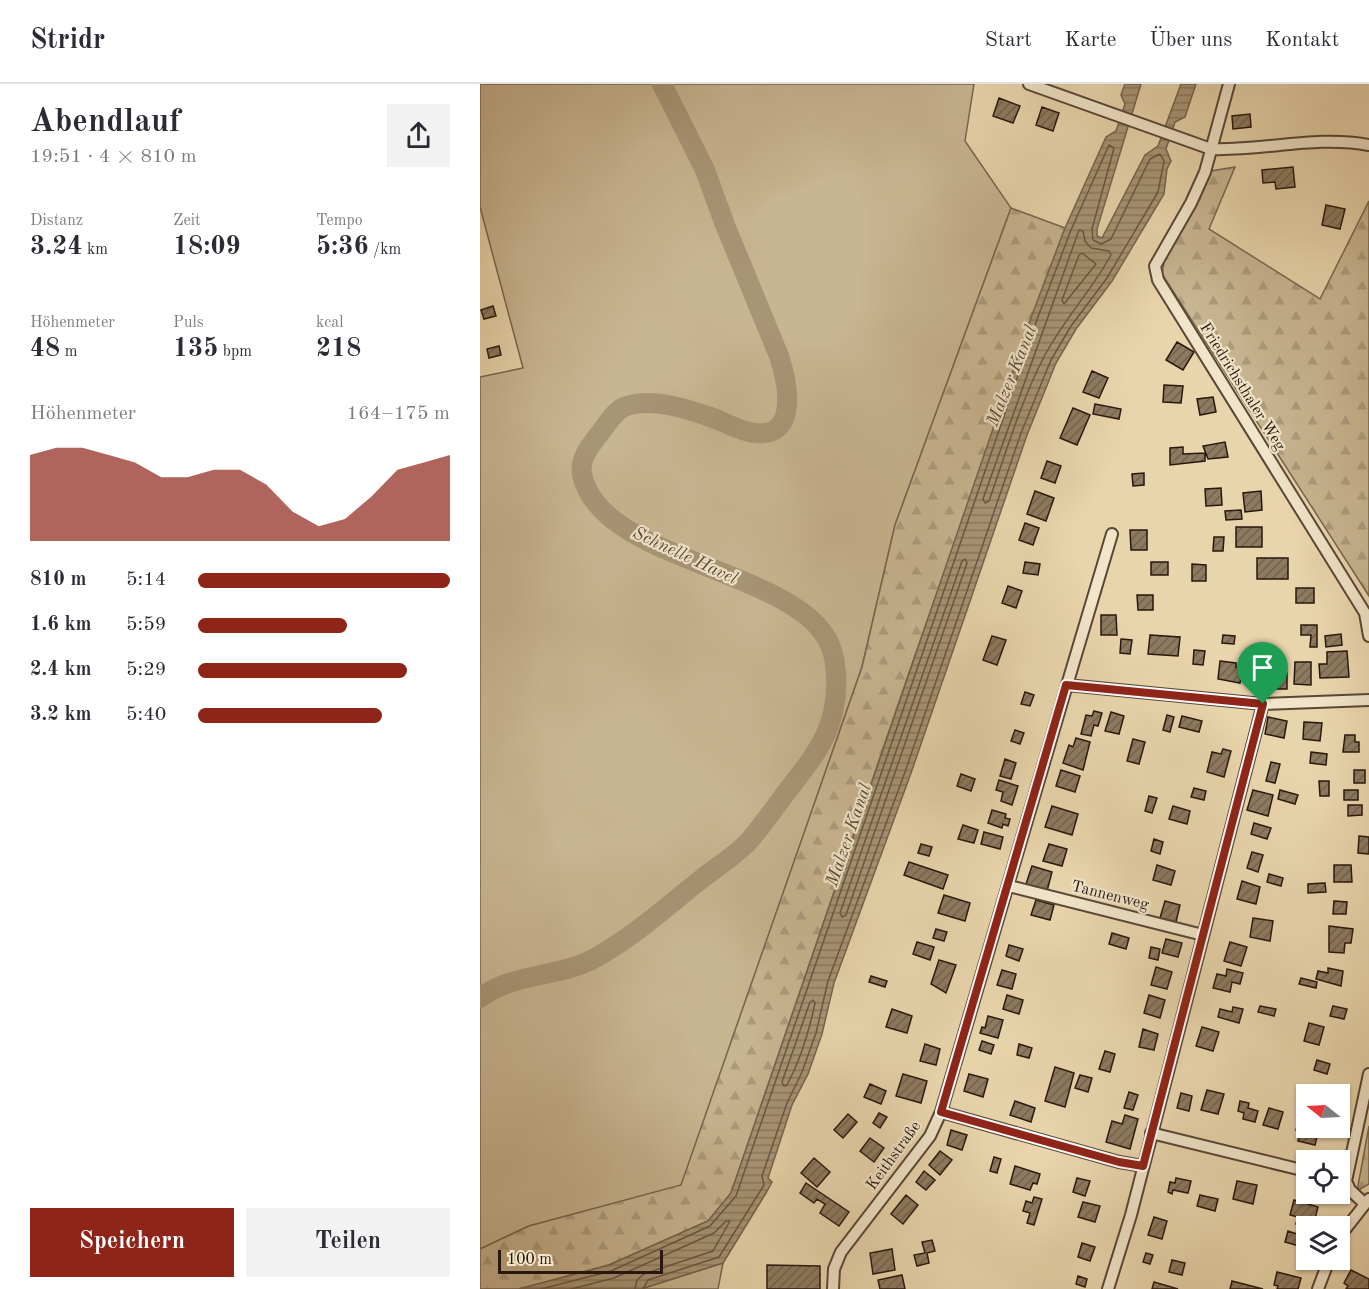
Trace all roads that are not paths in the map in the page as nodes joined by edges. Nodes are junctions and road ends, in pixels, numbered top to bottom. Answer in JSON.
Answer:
{"nodes":[{"id":1,"x":1029,"y":84,"type":"edge"},
{"id":2,"x":1229,"y":84,"type":"edge"},
{"id":3,"x":1369,"y":145,"type":"edge"},
{"id":4,"x":1211,"y":149,"type":"junction"},
{"id":5,"x":1112,"y":534,"type":"dead end"},
{"id":6,"x":1369,"y":636,"type":"edge"},
{"id":7,"x":1066,"y":685,"type":"junction"},
{"id":8,"x":1369,"y":700,"type":"edge"},
{"id":9,"x":1263,"y":704,"type":"junction"},
{"id":10,"x":1009,"y":886,"type":"junction"},
{"id":11,"x":1203,"y":935,"type":"junction"},
{"id":12,"x":1369,"y":1074,"type":"edge"},
{"id":13,"x":941,"y":1112,"type":"junction"},
{"id":14,"x":1151,"y":1133,"type":"junction"},
{"id":15,"x":1350,"y":1151,"type":"edge"},
{"id":16,"x":1143,"y":1166,"type":"junction"},
{"id":17,"x":1296,"y":1169,"type":"edge"},
{"id":18,"x":1350,"y":1191,"type":"edge"},
{"id":19,"x":1366,"y":1201,"type":"edge"},
{"id":20,"x":1350,"y":1223,"type":"edge"},
{"id":21,"x":1325,"y":1270,"type":"edge"},
{"id":22,"x":833,"y":1289,"type":"edge"},
{"id":23,"x":1108,"y":1289,"type":"edge"},
{"id":24,"x":1318,"y":1289,"type":"edge"}],
"edges":[{"from":1,"to":4,"type":"street"},
{"from":2,"to":4,"type":"street","name":"Friedrichsthaler Weg"},
{"from":3,"to":4,"type":"street"},
{"from":4,"to":6,"type":"street","name":"Friedrichsthaler Weg"},
{"from":5,"to":7,"type":"street"},
{"from":7,"to":9,"type":"street"},
{"from":7,"to":10,"type":"street","name":"Keithstraße"},
{"from":8,"to":9,"type":"street"},
{"from":9,"to":11,"type":"street"},
{"from":10,"to":11,"type":"street","name":"Tannenweg"},
{"from":10,"to":13,"type":"street","name":"Keithstraße"},
{"from":11,"to":14,"type":"street"},
{"from":12,"to":15,"type":"street"},
{"from":13,"to":16,"type":"street"},
{"from":13,"to":22,"type":"street","name":"Keithstraße"},
{"from":14,"to":16,"type":"street"},
{"from":14,"to":17,"type":"street"},
{"from":16,"to":23,"type":"street"},
{"from":18,"to":19,"type":"street"},
{"from":19,"to":20,"type":"street"},
{"from":21,"to":24,"type":"street"}]}
